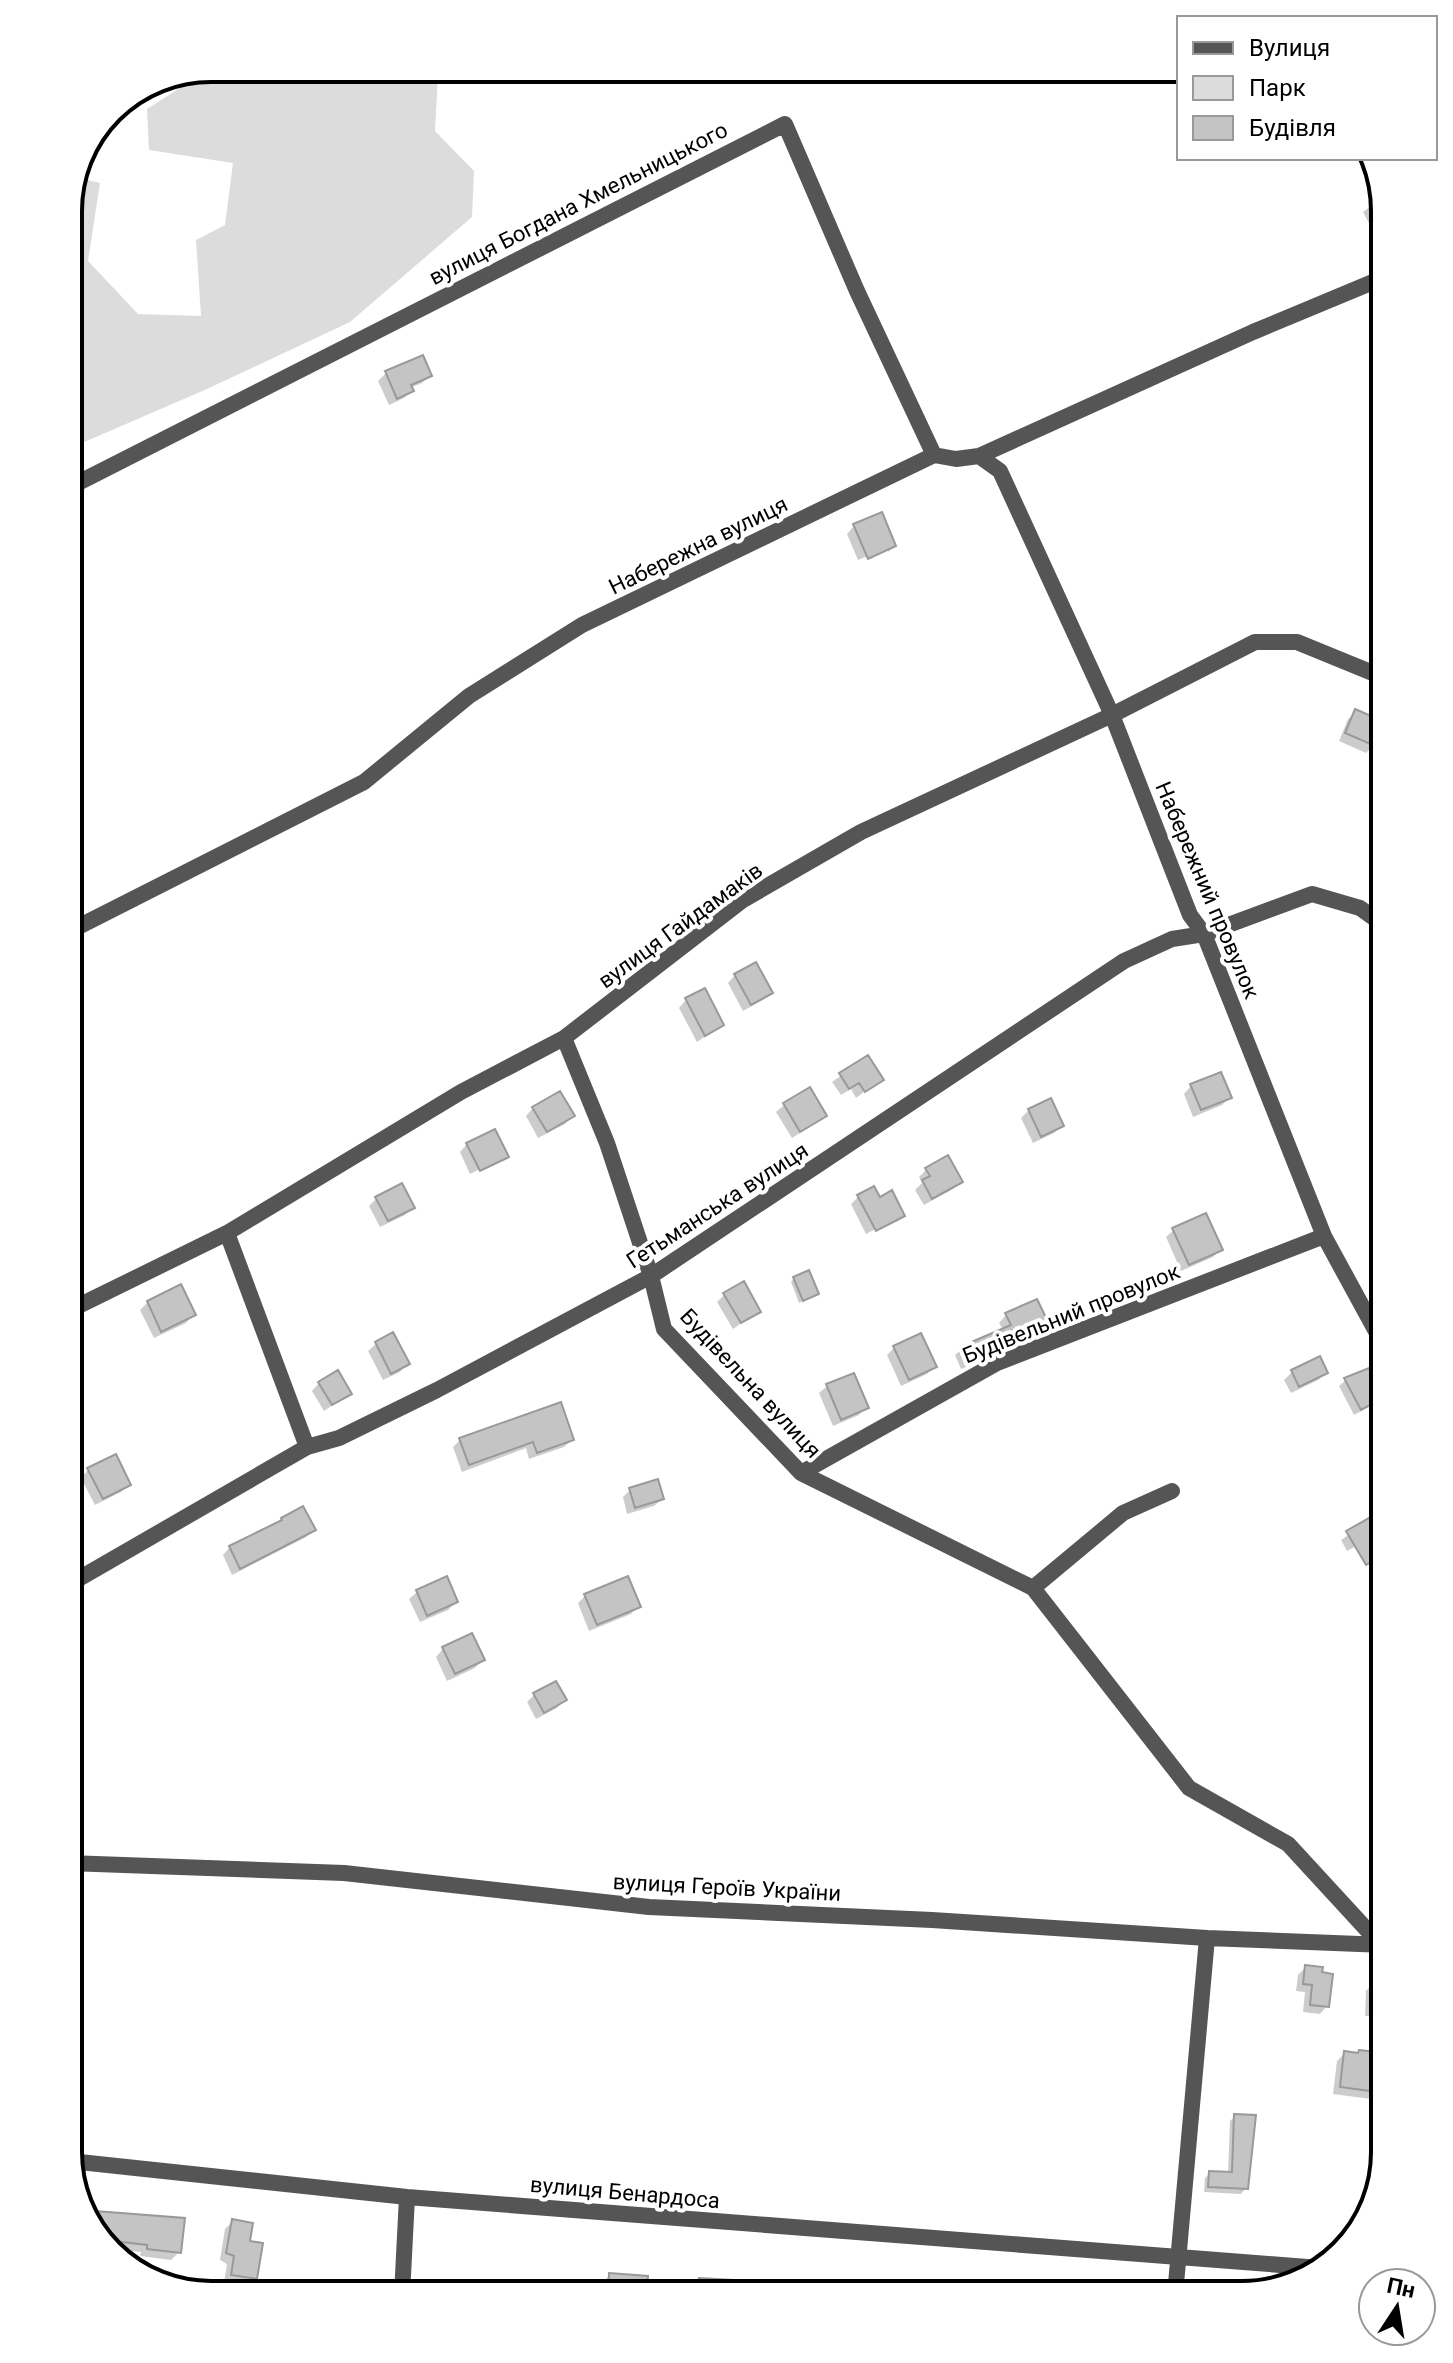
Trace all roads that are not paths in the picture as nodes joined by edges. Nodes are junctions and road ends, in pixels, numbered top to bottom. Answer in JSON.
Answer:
{"nodes":[{"id":1,"x":1371,"y":283,"type":"edge"},
{"id":2,"x":934,"y":455,"type":"junction"},
{"id":3,"x":979,"y":456,"type":"junction"},
{"id":4,"x":82,"y":481,"type":"edge"},
{"id":5,"x":1371,"y":672,"type":"edge"},
{"id":6,"x":1112,"y":715,"type":"junction"},
{"id":7,"x":1371,"y":916,"type":"edge"},
{"id":8,"x":82,"y":925,"type":"edge"},
{"id":9,"x":1204,"y":934,"type":"junction"},
{"id":10,"x":564,"y":1038,"type":"junction"},
{"id":11,"x":227,"y":1233,"type":"junction"},
{"id":12,"x":1324,"y":1236,"type":"junction"},
{"id":13,"x":651,"y":1276,"type":"junction"},
{"id":14,"x":82,"y":1304,"type":"edge"},
{"id":15,"x":1371,"y":1322,"type":"edge"},
{"id":16,"x":307,"y":1447,"type":"junction"},
{"id":17,"x":801,"y":1473,"type":"junction"},
{"id":18,"x":1172,"y":1491,"type":"dead end"},
{"id":19,"x":82,"y":1577,"type":"edge"},
{"id":20,"x":1033,"y":1588,"type":"junction"},
{"id":21,"x":82,"y":1864,"type":"edge"},
{"id":22,"x":1371,"y":1932,"type":"edge"},
{"id":23,"x":1207,"y":1938,"type":"junction"},
{"id":24,"x":1371,"y":1944,"type":"edge"},
{"id":25,"x":83,"y":2162,"type":"edge"},
{"id":26,"x":407,"y":2197,"type":"junction"},
{"id":27,"x":1177,"y":2258,"type":"junction"},
{"id":28,"x":1301,"y":2267,"type":"edge"},
{"id":29,"x":403,"y":2281,"type":"edge"},
{"id":30,"x":1176,"y":2281,"type":"edge"}],
"edges":[{"from":1,"to":3,"type":"street","name":"Набережна вулиця"},
{"from":2,"to":3,"type":"street","name":"Набережна вулиця"},
{"from":2,"to":4,"type":"street","name":"вулиця Богдана Хмельницького"},
{"from":2,"to":8,"type":"street","name":"Набережна вулиця"},
{"from":3,"to":6,"type":"street","name":"Набережний провулок"},
{"from":5,"to":6,"type":"street","name":"вулиця Гайдамаків"},
{"from":6,"to":9,"type":"street","name":"Набережний провулок"},
{"from":6,"to":10,"type":"street","name":"вулиця Гайдамаків"},
{"from":7,"to":9,"type":"street","name":"Гетьманська вулиця"},
{"from":9,"to":12,"type":"street","name":"Набережний провулок"},
{"from":9,"to":13,"type":"street","name":"Гетьманська вулиця"},
{"from":10,"to":11,"type":"street","name":"вулиця Гайдамаків"},
{"from":10,"to":13,"type":"street","name":"Будівельна вулиця"},
{"from":11,"to":14,"type":"street","name":"вулиця Гайдамаків"},
{"from":11,"to":16,"type":"street"},
{"from":12,"to":15,"type":"street","name":"Набережний провулок"},
{"from":12,"to":17,"type":"street","name":"Будівельний провулок"},
{"from":13,"to":16,"type":"street","name":"Гетьманська вулиця"},
{"from":13,"to":17,"type":"street","name":"Будівельна вулиця"},
{"from":16,"to":19,"type":"street","name":"Гетьманська вулиця"},
{"from":17,"to":20,"type":"street","name":"Будівельна вулиця"},
{"from":18,"to":20,"type":"street"},
{"from":20,"to":22,"type":"street","name":"Будівельна вулиця"},
{"from":21,"to":23,"type":"street","name":"вулиця Героїв України"},
{"from":23,"to":24,"type":"street","name":"вулиця Героїв України"},
{"from":23,"to":27,"type":"street"},
{"from":25,"to":26,"type":"street","name":"вулиця Бенардоса"},
{"from":26,"to":27,"type":"street","name":"вулиця Бенардоса"},
{"from":26,"to":29,"type":"street"},
{"from":27,"to":28,"type":"street","name":"вулиця Бенардоса"},
{"from":27,"to":30,"type":"street"}]}
